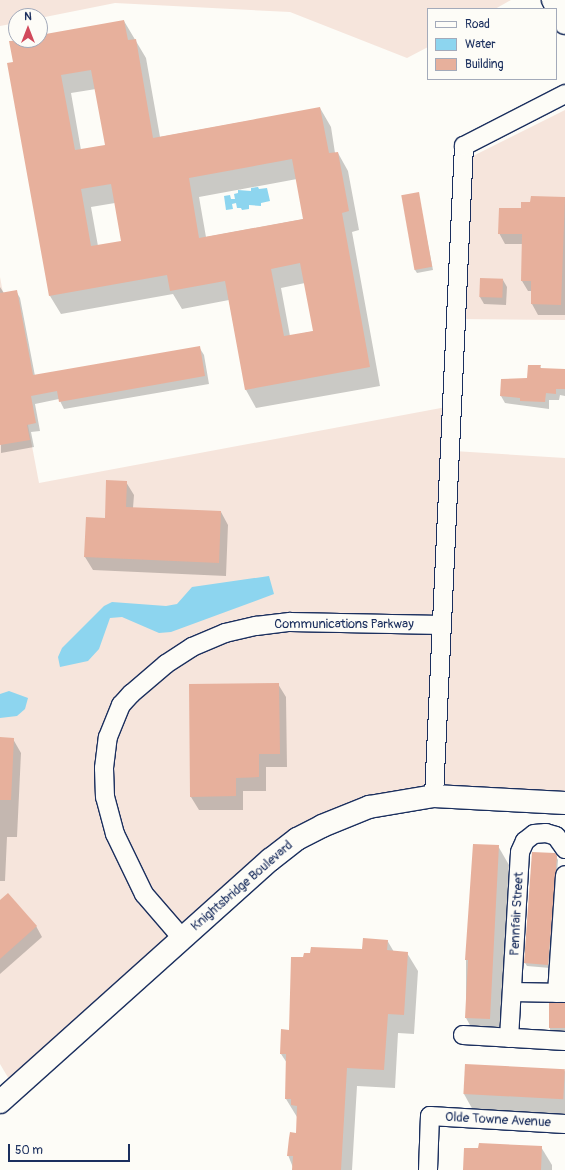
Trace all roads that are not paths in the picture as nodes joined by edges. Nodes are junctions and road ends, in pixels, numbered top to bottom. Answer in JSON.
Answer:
{"nodes":[{"id":1,"x":553,"y":0,"type":"edge"},
{"id":2,"x":565,"y":23,"type":"edge"},
{"id":3,"x":565,"y":94,"type":"edge"},
{"id":4,"x":442,"y":624,"type":"junction"},
{"id":5,"x":434,"y":796,"type":"junction"},
{"id":6,"x":565,"y":803,"type":"edge"},
{"id":7,"x":565,"y":849,"type":"edge"},
{"id":8,"x":565,"y":875,"type":"edge"},
{"id":9,"x":182,"y":938,"type":"junction"},
{"id":10,"x":512,"y":992,"type":"junction"},
{"id":11,"x":561,"y":993,"type":"edge"},
{"id":12,"x":463,"y":1035,"type":"dead end"},
{"id":13,"x":509,"y":1038,"type":"junction"},
{"id":14,"x":565,"y":1041,"type":"edge"},
{"id":15,"x":0,"y":1102,"type":"edge"},
{"id":16,"x":565,"y":1124,"type":"edge"},
{"id":17,"x":428,"y":1170,"type":"edge"}],
"edges":[{"from":1,"to":2,"type":"street"},
{"from":3,"to":4,"type":"street"},
{"from":4,"to":5,"type":"street"},
{"from":4,"to":9,"type":"street","name":"Communications Parkway"},
{"from":5,"to":6,"type":"street","name":"Knightsbridge Boulevard"},
{"from":5,"to":9,"type":"street","name":"Knightsbridge Boulevard"},
{"from":7,"to":10,"type":"street","name":"Pennfair Street"},
{"from":8,"to":11,"type":"street"},
{"from":9,"to":15,"type":"street","name":"Knightsbridge Boulevard"},
{"from":10,"to":11,"type":"street"},
{"from":10,"to":13,"type":"street","name":"Pennfair Street"},
{"from":12,"to":13,"type":"street"},
{"from":13,"to":14,"type":"street"},
{"from":16,"to":17,"type":"street","name":"Olde Towne Avenue"}]}
